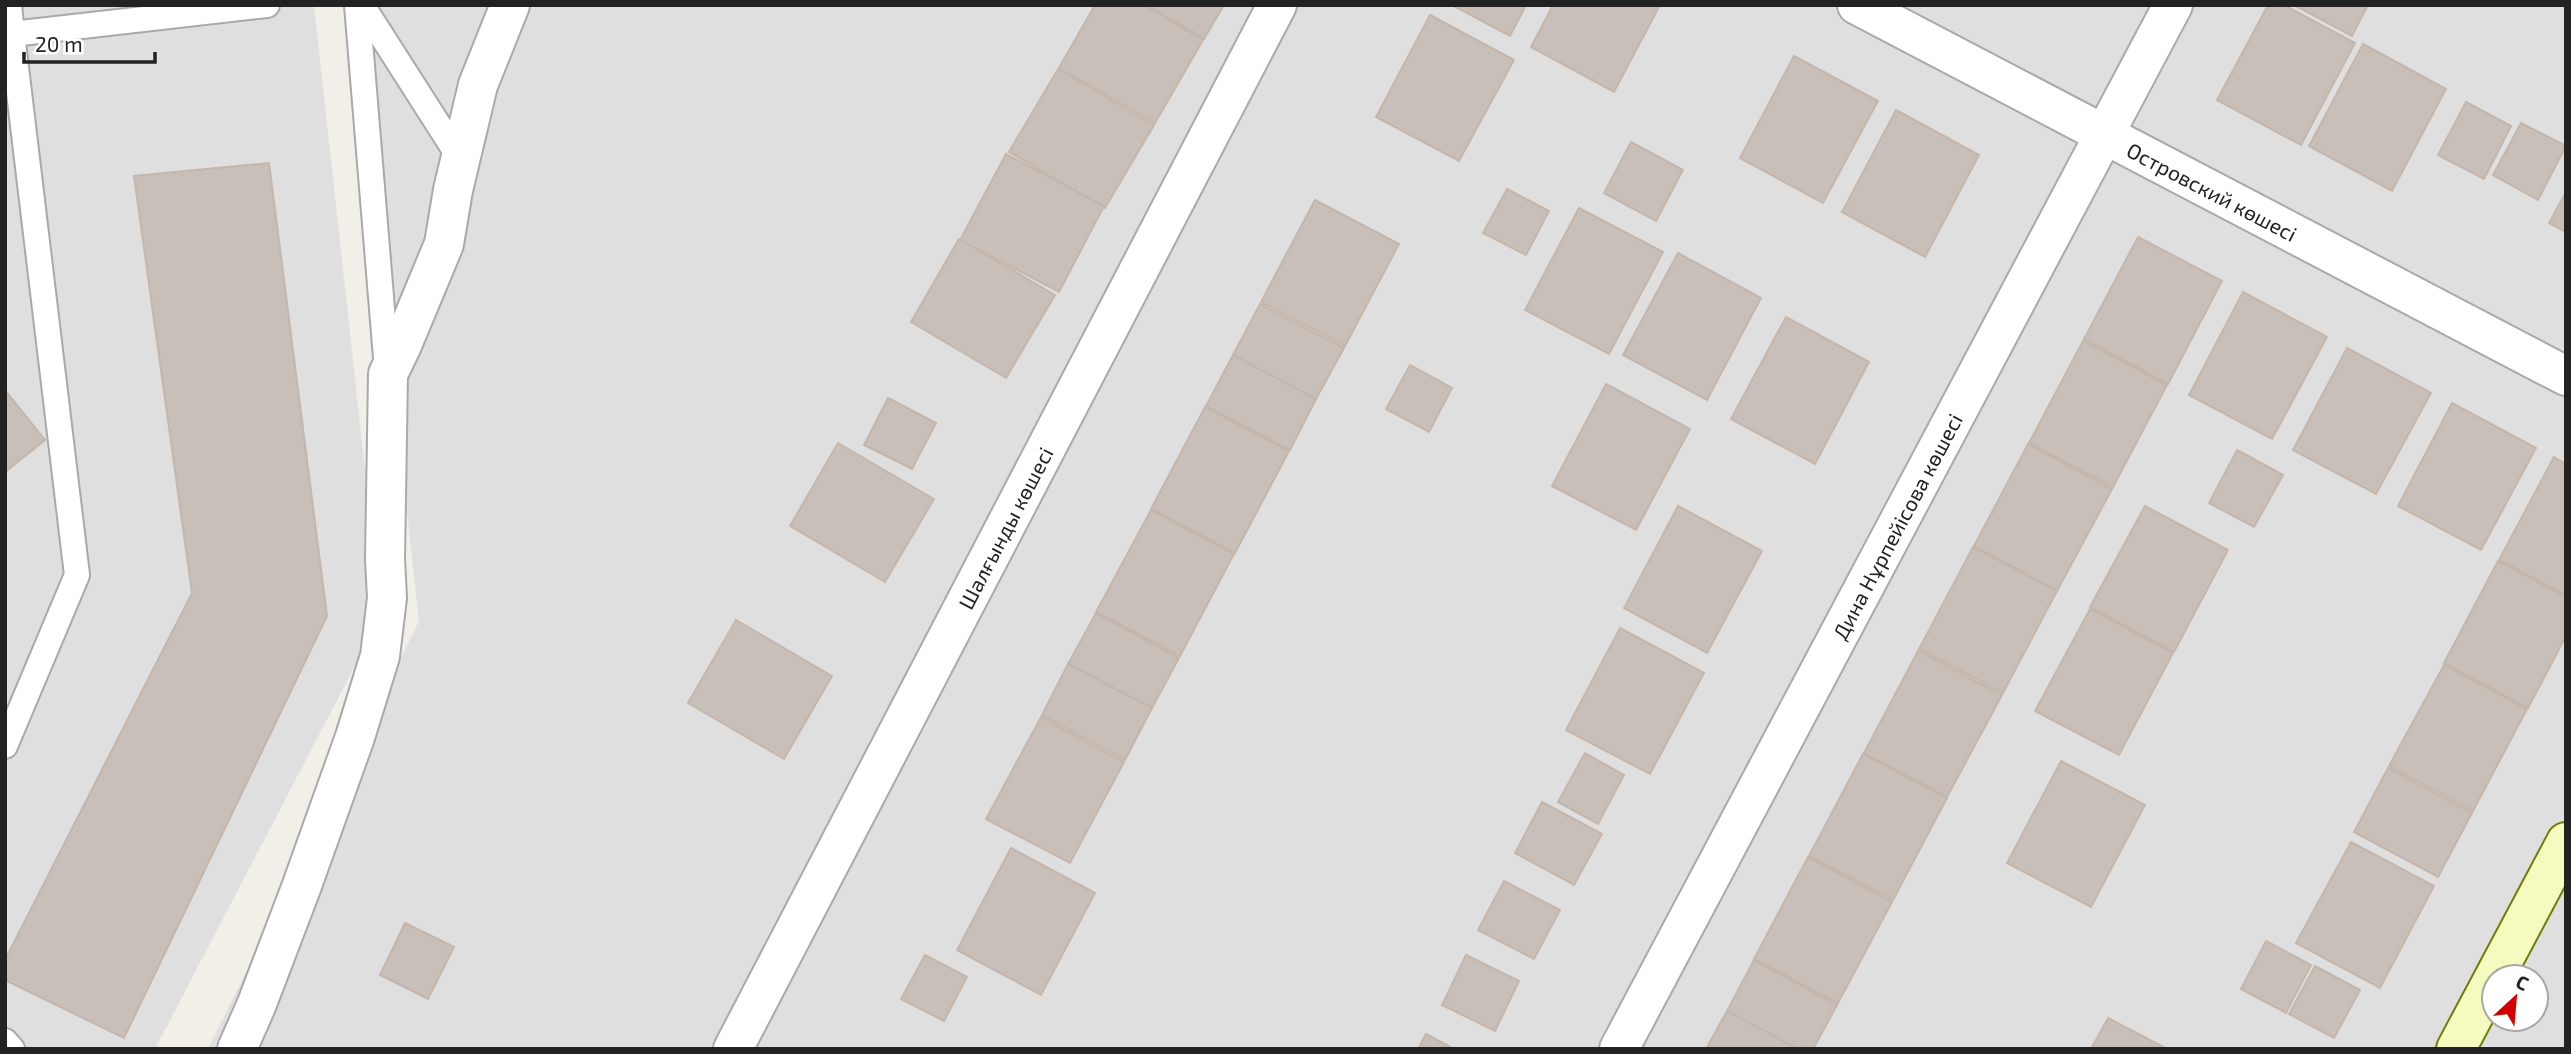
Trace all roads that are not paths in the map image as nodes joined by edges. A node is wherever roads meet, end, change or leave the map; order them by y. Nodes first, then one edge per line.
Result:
1 (9, 5) edge
2 (267, 5) edge
3 (357, 5) edge
4 (362, 5) edge
5 (510, 5) edge
6 (1277, 5) edge
7 (1857, 5) edge
8 (2173, 5) edge
9 (9, 36) edge
10 (2104, 135) junction
11 (461, 160) junction
12 (388, 374) junction
13 (2566, 376) edge
14 (5, 746) edge
15 (2566, 842) edge
16 (5, 1041) edge
17 (12, 1049) edge
18 (237, 1049) edge
19 (733, 1049) edge
20 (1619, 1049) edge
21 (2456, 1049) edge

1 - 9 lane
2 - 9 lane
3 - 12 lane
4 - 11 lane
5 - 11 street
6 - 19 street, Шалғынды көшесі
7 - 10 street, Островский көшесі
8 - 10 street, Дина Нұрпейісова көшесі
9 - 14 lane
10 - 13 street, Островский көшесі
10 - 20 street, Дина Нұрпейісова көшесі
11 - 12 street
12 - 18 street
15 - 21 street
16 - 17 lane

